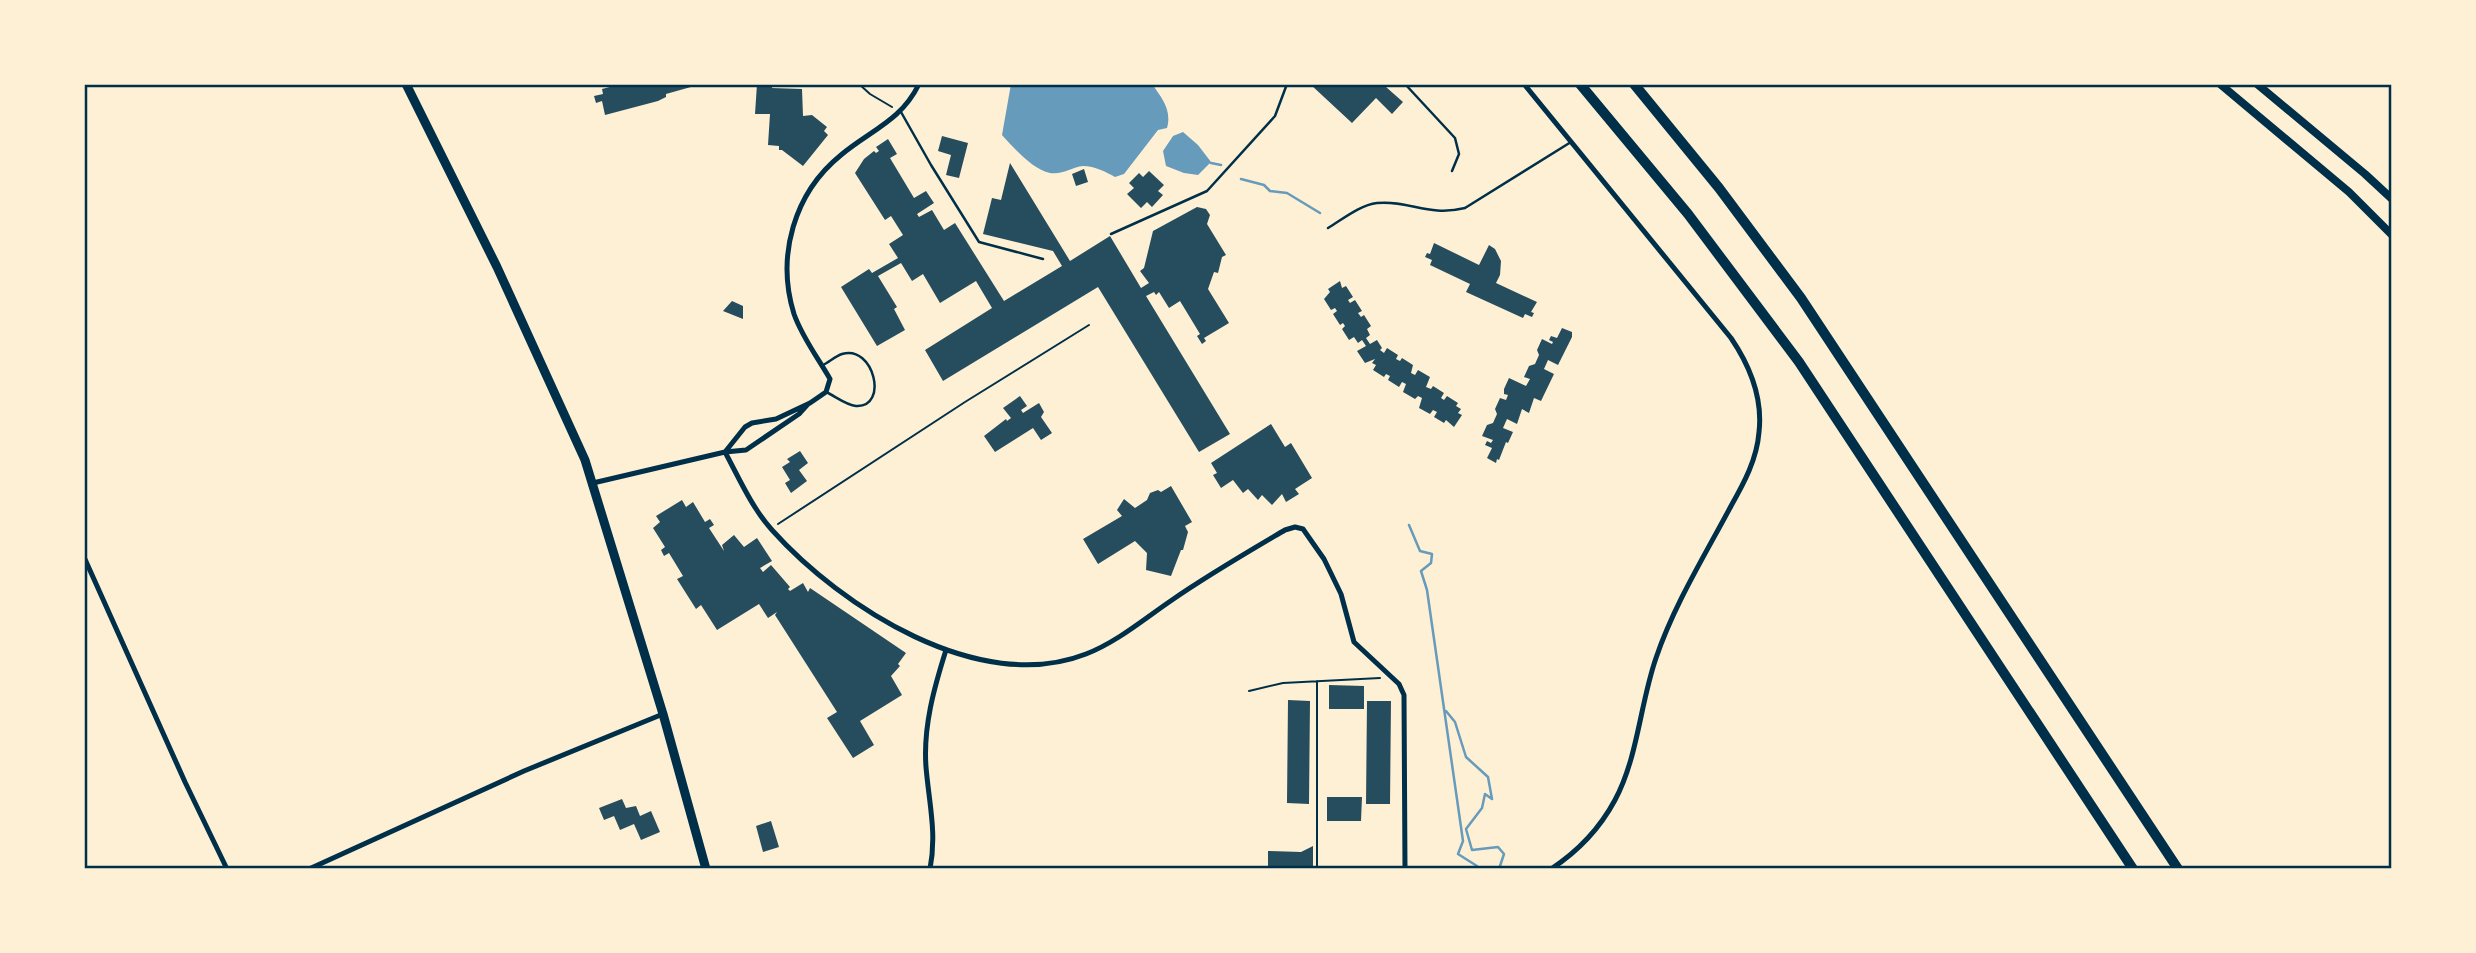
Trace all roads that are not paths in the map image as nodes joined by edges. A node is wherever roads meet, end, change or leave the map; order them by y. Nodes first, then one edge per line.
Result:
1 (406, 84) edge
2 (919, 84) edge
3 (1287, 84) edge
4 (1405, 84) edge
5 (1524, 84) edge
6 (1580, 84) edge
7 (1633, 84) edge
8 (2220, 84) edge
9 (2257, 84) edge
10 (901, 111) junction
11 (1572, 141) junction
12 (1452, 171) dead end
13 (2392, 200) edge
14 (1328, 228) dead end
15 (1111, 234) dead end
16 (2392, 235) edge
17 (1043, 259) dead end
18 (823, 366) junction
19 (826, 393) junction
20 (810, 403) junction
21 (725, 452) junction
22 (593, 483) junction
23 (84, 557) edge
24 (946, 650) junction
25 (663, 714) junction
26 (227, 869) edge
27 (309, 869) edge
28 (706, 869) edge
29 (930, 869) edge
30 (1405, 869) edge
31 (1550, 869) edge
32 (2133, 869) edge
33 (2178, 869) edge

1 - 22 main road
2 - 10 street
3 - 15 lane
4 - 12 lane
5 - 11 street
6 - 32 highway
7 - 33 highway
8 - 16 main road
9 - 13 main road
10 - 17 lane
10 - 18 street
11 - 14 lane
11 - 31 street
18 - 19 street
18 - 19 lane
19 - 20 street
20 - 21 street
20 - 21 street
21 - 22 street
21 - 24 street
22 - 25 main road
23 - 26 street
24 - 29 street
24 - 30 street
25 - 27 street
25 - 28 main road

